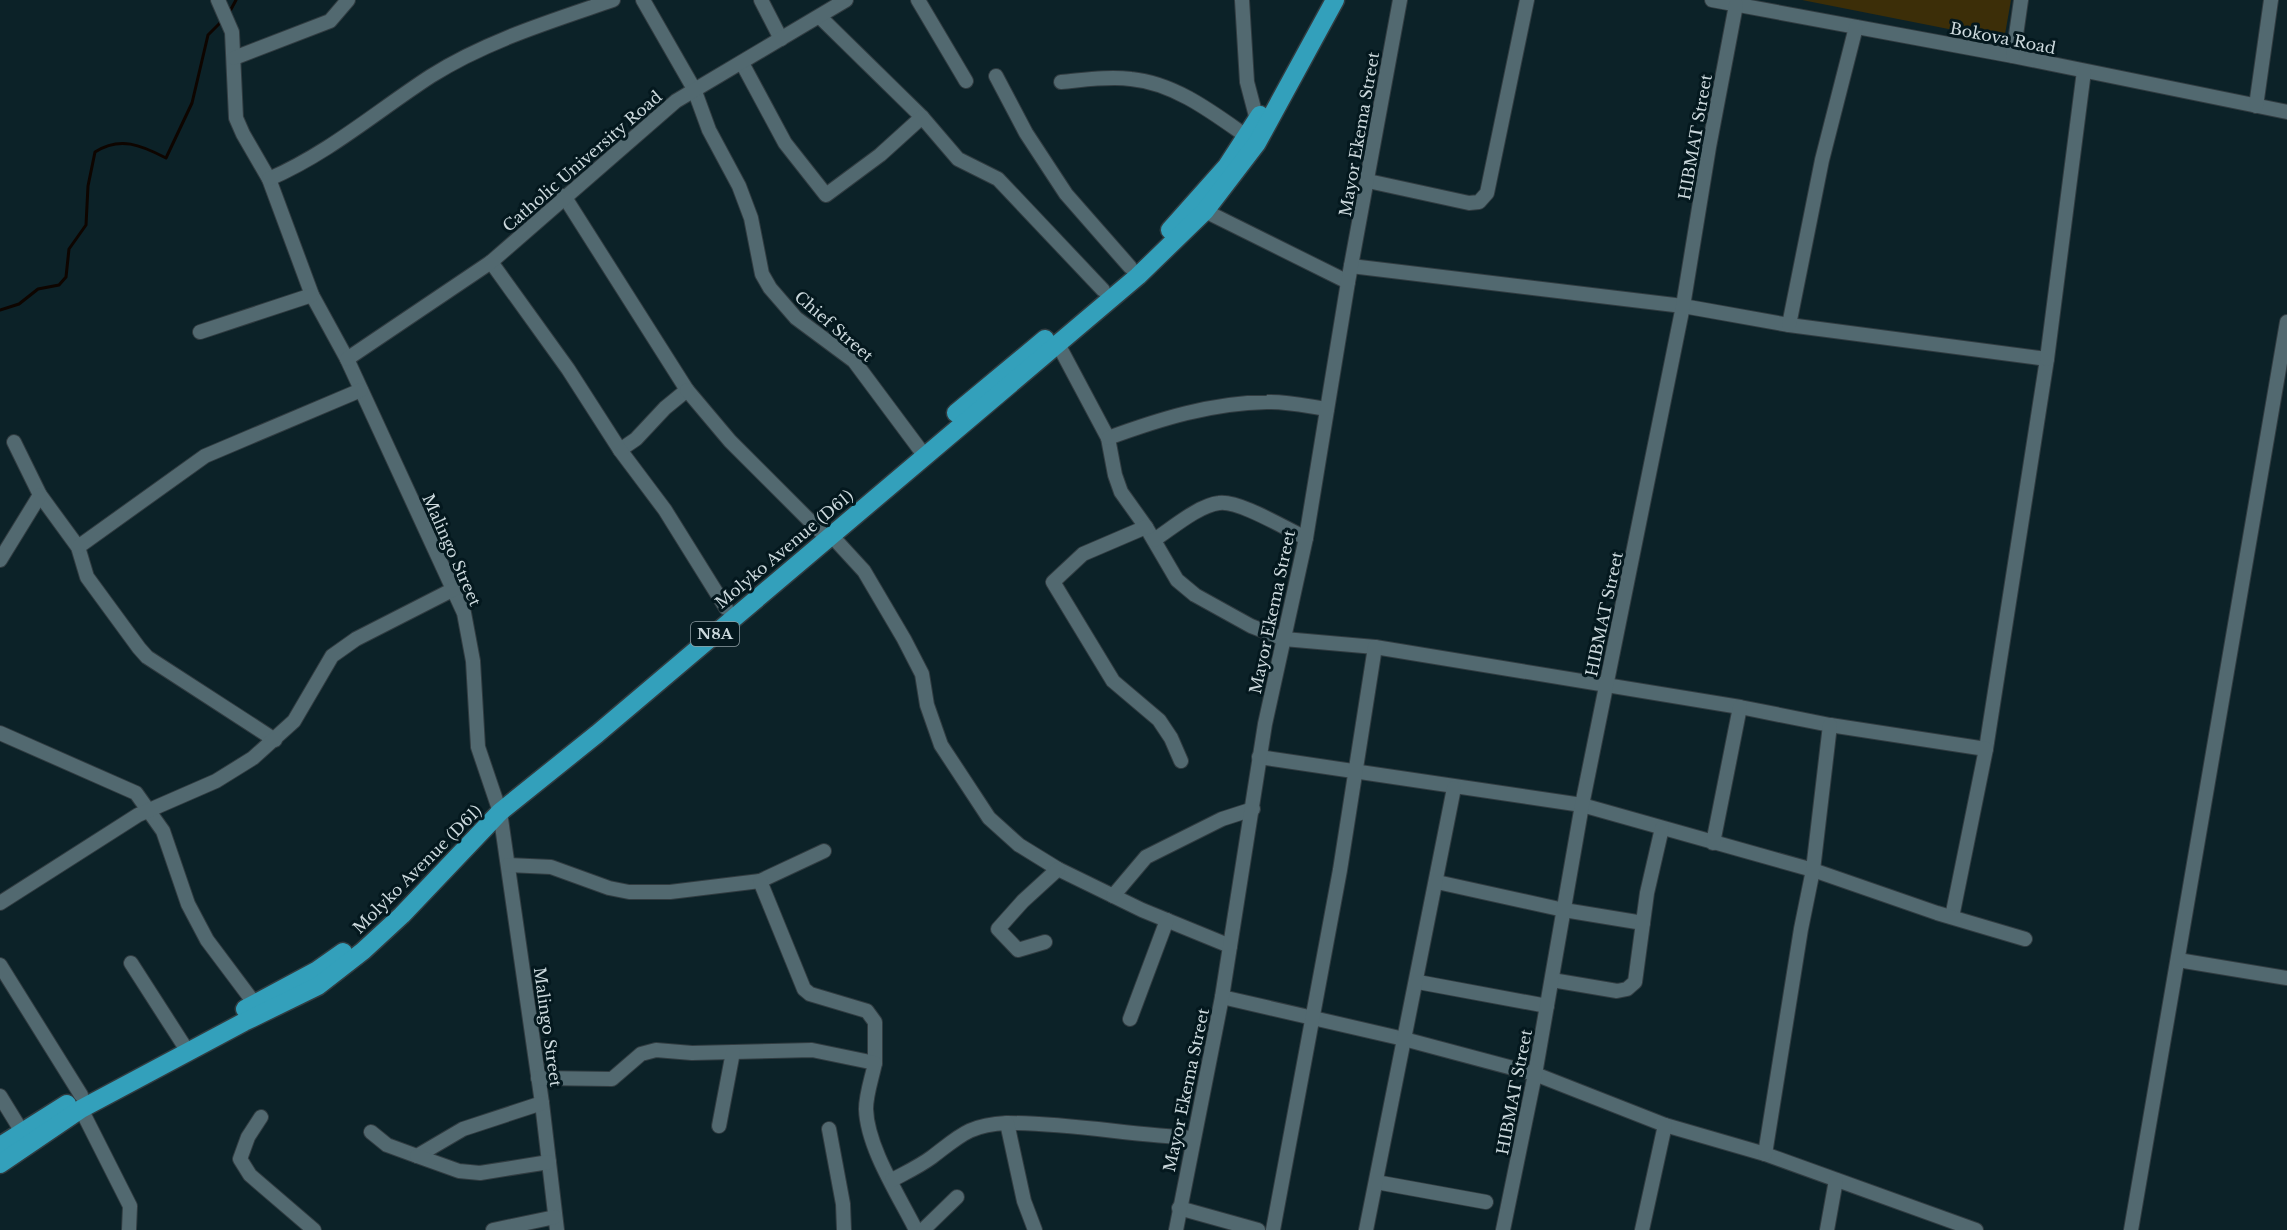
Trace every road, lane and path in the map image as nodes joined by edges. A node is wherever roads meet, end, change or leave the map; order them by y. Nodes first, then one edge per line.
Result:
1 (348, 0) edge
2 (613, 0) edge
3 (643, 0) edge
4 (761, 0) edge
5 (846, 0) edge
6 (918, 0) edge
7 (1242, 0) edge
8 (1322, 0) edge
9 (1335, 0) edge
10 (1400, 0) edge
11 (1527, 0) edge
12 (1712, 0) edge
13 (2021, 0) edge
14 (2271, 0) edge
15 (1736, 5) junction
16 (224, 11) edge
17 (820, 17) junction
18 (1856, 27) junction
19 (781, 39) junction
20 (2013, 56) junction
21 (234, 58) junction
22 (742, 63) junction
23 (2084, 71) junction
24 (996, 76) dead end
25 (966, 81) dead end
26 (1061, 82) dead end
27 (694, 89) junction
28 (2256, 106) junction
29 (2287, 112) edge
30 (922, 117) junction
31 (1257, 120) junction
32 (1246, 136) junction
33 (269, 178) junction
34 (1368, 181) junction
35 (564, 196) junction
36 (1205, 212) junction
37 (491, 262) junction
38 (1352, 266) junction
39 (1130, 267) junction
40 (1348, 282) junction
41 (1103, 290) junction
42 (312, 295) junction
43 (1683, 306) junction
44 (2287, 322) edge
45 (1789, 324) junction
46 (200, 332) dead end
47 (1058, 344) junction
48 (347, 359) junction
49 (2046, 359) junction
50 (2281, 387) edge
51 (361, 390) junction
52 (687, 390) junction
53 (1327, 409) junction
54 (1108, 438) junction
55 (14, 442) dead end
56 (620, 450) junction
57 (920, 451) junction
58 (40, 495) junction
59 (1146, 527) junction
60 (825, 533) junction
61 (1306, 538) junction
62 (1154, 540) junction
63 (78, 547) junction
64 (0, 560) edge
65 (454, 589) junction
66 (726, 608) junction
67 (1284, 639) junction
68 (1375, 647) junction
69 (1605, 687) junction
70 (1740, 708) junction
71 (1830, 725) junction
72 (0, 733) edge
73 (274, 740) junction
74 (1986, 749) junction
75 (1259, 757) junction
76 (1181, 761) dead end
77 (1356, 774) junction
78 (1454, 788) junction
79 (499, 806) junction
80 (1582, 806) junction
81 (1253, 809) junction
82 (149, 812) junction
83 (1662, 828) junction
84 (1713, 843) junction
85 (824, 851) dead end
86 (508, 865) junction
87 (1058, 869) junction
88 (1813, 870) junction
89 (760, 881) junction
90 (1437, 882) junction
91 (1113, 896) junction
92 (0, 903) edge
93 (1564, 910) junction
94 (1952, 917) junction
95 (1167, 920) junction
96 (1643, 922) junction
97 (2025, 939) dead end
98 (1045, 942) dead end
99 (1230, 946) junction
100 (2178, 960) junction
101 (131, 963) dead end
102 (0, 965) edge
103 (2287, 978) edge
104 (1552, 980) junction
105 (1418, 982) junction
106 (1222, 997) junction
107 (255, 1004) junction
108 (1547, 1006) junction
109 (1130, 1019) dead end
110 (1313, 1019) junction
111 (1404, 1040) junction
112 (183, 1044) junction
113 (733, 1052) junction
114 (875, 1063) junction
115 (1535, 1074) junction
116 (538, 1078) junction
117 (0, 1096) edge
118 (81, 1102) junction
119 (542, 1103) junction
120 (261, 1117) dead end
121 (1007, 1123) junction
122 (1665, 1125) junction
123 (719, 1126) dead end
124 (829, 1129) dead end
125 (371, 1132) dead end
126 (25, 1138) junction
127 (1193, 1138) junction
128 (0, 1146) edge
129 (1765, 1154) junction
130 (417, 1156) junction
131 (549, 1162) junction
132 (0, 1164) edge
133 (892, 1180) junction
134 (1836, 1180) junction
135 (1376, 1182) junction
136 (957, 1197) dead end
137 (1486, 1202) dead end
138 (1179, 1208) junction
139 (556, 1223) edge
140 (129, 1230) edge
141 (314, 1230) edge
142 (493, 1230) edge
143 (844, 1230) edge
144 (916, 1230) edge
145 (923, 1230) edge
146 (1035, 1230) edge
147 (1176, 1230) edge
148 (1258, 1230) edge
149 (1273, 1230) edge
150 (1366, 1230) edge
151 (1503, 1230) edge
152 (1642, 1230) edge
153 (1827, 1230) edge
154 (1976, 1230) edge
155 (2132, 1230) edge

1 - 21 street
2 - 33 street
3 - 27 street, Chief Street
4 - 19 street
5 - 17 street, Catholic University Road
6 - 25 street
7 - 31 street
8 - 31 highway, Molyko Avenue (D61) / N8A
9 - 36 highway, Molyko Avenue (D61) / N8A
10 - 34 street, Mayor Ekema Street
11 - 34 street
12 - 15 street, Bokova Road
13 - 20 street
14 - 28 street
15 - 18 street, Bokova Road
15 - 43 street, HIBMAT Street
16 - 21 street, Malingo Street
17 - 19 street, Catholic University Road
17 - 30 street
18 - 20 street, Bokova Road
18 - 45 street
19 - 22 street, Catholic University Road
20 - 23 street, Bokova Road
21 - 33 street, Malingo Street
22 - 27 street, Catholic University Road
22 - 30 street
23 - 28 street, Bokova Road
23 - 49 street
24 - 39 street
26 - 32 street
27 - 35 street, Catholic University Road
27 - 57 street, Chief Street
28 - 29 street, Bokova Road
30 - 41 street
31 - 32 highway, Molyko Avenue (D61) / N8A
32 - 39 highway, Molyko Avenue (D61) / N8A
33 - 42 street, Malingo Street
34 - 38 street, Mayor Ekema Street
35 - 37 street, Catholic University Road
35 - 52 street
36 - 40 street
36 - 47 highway, Molyko Avenue (D61) / N8A
37 - 48 street, Catholic University Road
37 - 56 street
38 - 40 street, Mayor Ekema Street
38 - 43 street
39 - 41 highway, Molyko Avenue (D61) / N8A
40 - 53 street, Mayor Ekema Street
41 - 57 highway, Molyko Avenue (D61) / N8A
42 - 46 street
42 - 48 street, Malingo Street
43 - 45 street
43 - 69 street, HIBMAT Street
44 - 50 street
45 - 49 street
47 - 54 street
47 - 57 highway, Molyko Avenue (D61) / N8A
48 - 51 street, Malingo Street
49 - 74 street
50 - 100 street
51 - 63 street
51 - 65 street, Malingo Street
52 - 56 street
52 - 60 street
53 - 54 street
53 - 61 street, Mayor Ekema Street
54 - 59 street
55 - 58 street
56 - 66 street
57 - 60 highway, Molyko Avenue (D61) / N8A
58 - 63 street
58 - 64 street
59 - 62 street
59 - 76 street
60 - 66 highway, Molyko Avenue (D61) / N8A
60 - 79 highway, Molyko Avenue (D61) / N8A
60 - 87 street
61 - 62 street
61 - 67 street, Mayor Ekema Street
62 - 67 street
63 - 73 street
65 - 73 street
65 - 79 street, Malingo Street
66 - 79 highway, Molyko Avenue (D61) / N8A
67 - 68 street
67 - 75 street, Mayor Ekema Street
68 - 69 street
68 - 77 street
69 - 70 street
69 - 80 street, HIBMAT Street
70 - 71 street
70 - 84 street
71 - 74 street
71 - 88 street
72 - 82 street
73 - 82 street
74 - 94 street
75 - 77 street
75 - 81 street, Mayor Ekema Street
77 - 78 street
77 - 110 street
78 - 80 street
78 - 90 street
79 - 86 street, Malingo Street
79 - 107 highway, Molyko Avenue (D61) / N8A
79 - 118 highway, Molyko Avenue (D61) / N8A
80 - 83 street
80 - 93 street, HIBMAT Street
81 - 91 street
81 - 99 street, Mayor Ekema Street
82 - 92 street
82 - 107 street
83 - 84 street
83 - 96 street
84 - 88 street
85 - 89 street
86 - 89 street
86 - 116 street, Malingo Street
87 - 91 street
87 - 98 street
88 - 94 street
88 - 129 street
89 - 114 street
90 - 93 street
90 - 105 street
91 - 95 street
93 - 96 street
93 - 104 street, HIBMAT Street
94 - 97 street
95 - 99 street
95 - 109 street
96 - 104 street
99 - 106 street, Mayor Ekema Street
100 - 103 street
100 - 155 street
101 - 112 street
102 - 118 street
104 - 108 street, HIBMAT Street
105 - 108 street
105 - 111 street
106 - 110 street
106 - 127 street, Mayor Ekema Street
107 - 112 highway, Molyko Avenue (D61) / N8A
108 - 115 street, HIBMAT Street
110 - 111 street
110 - 149 street
111 - 115 street
111 - 135 street
112 - 118 highway, Molyko Avenue (D61) / N8A
113 - 114 street
113 - 116 street
113 - 123 street
114 - 133 street
115 - 122 street
115 - 151 street, HIBMAT Street
116 - 119 street, Malingo Street
117 - 126 street
118 - 126 highway, Molyko Avenue (D61) / N8A
118 - 140 street
119 - 130 street
119 - 131 street, Malingo Street
120 - 141 street
121 - 127 street
121 - 133 street
121 - 146 street
122 - 129 street
122 - 152 street
124 - 143 street
125 - 130 street
126 - 128 highway, Molyko Avenue (D61) / N8A
126 - 132 highway, Molyko Avenue (D61) / N8A
127 - 138 street, Mayor Ekema Street
129 - 134 street
130 - 131 street
131 - 139 street, Malingo Street
133 - 144 street
134 - 153 street
134 - 154 street
135 - 137 street
135 - 150 street
136 - 145 street
138 - 147 street, Mayor Ekema Street
138 - 148 street
139 - 142 street

